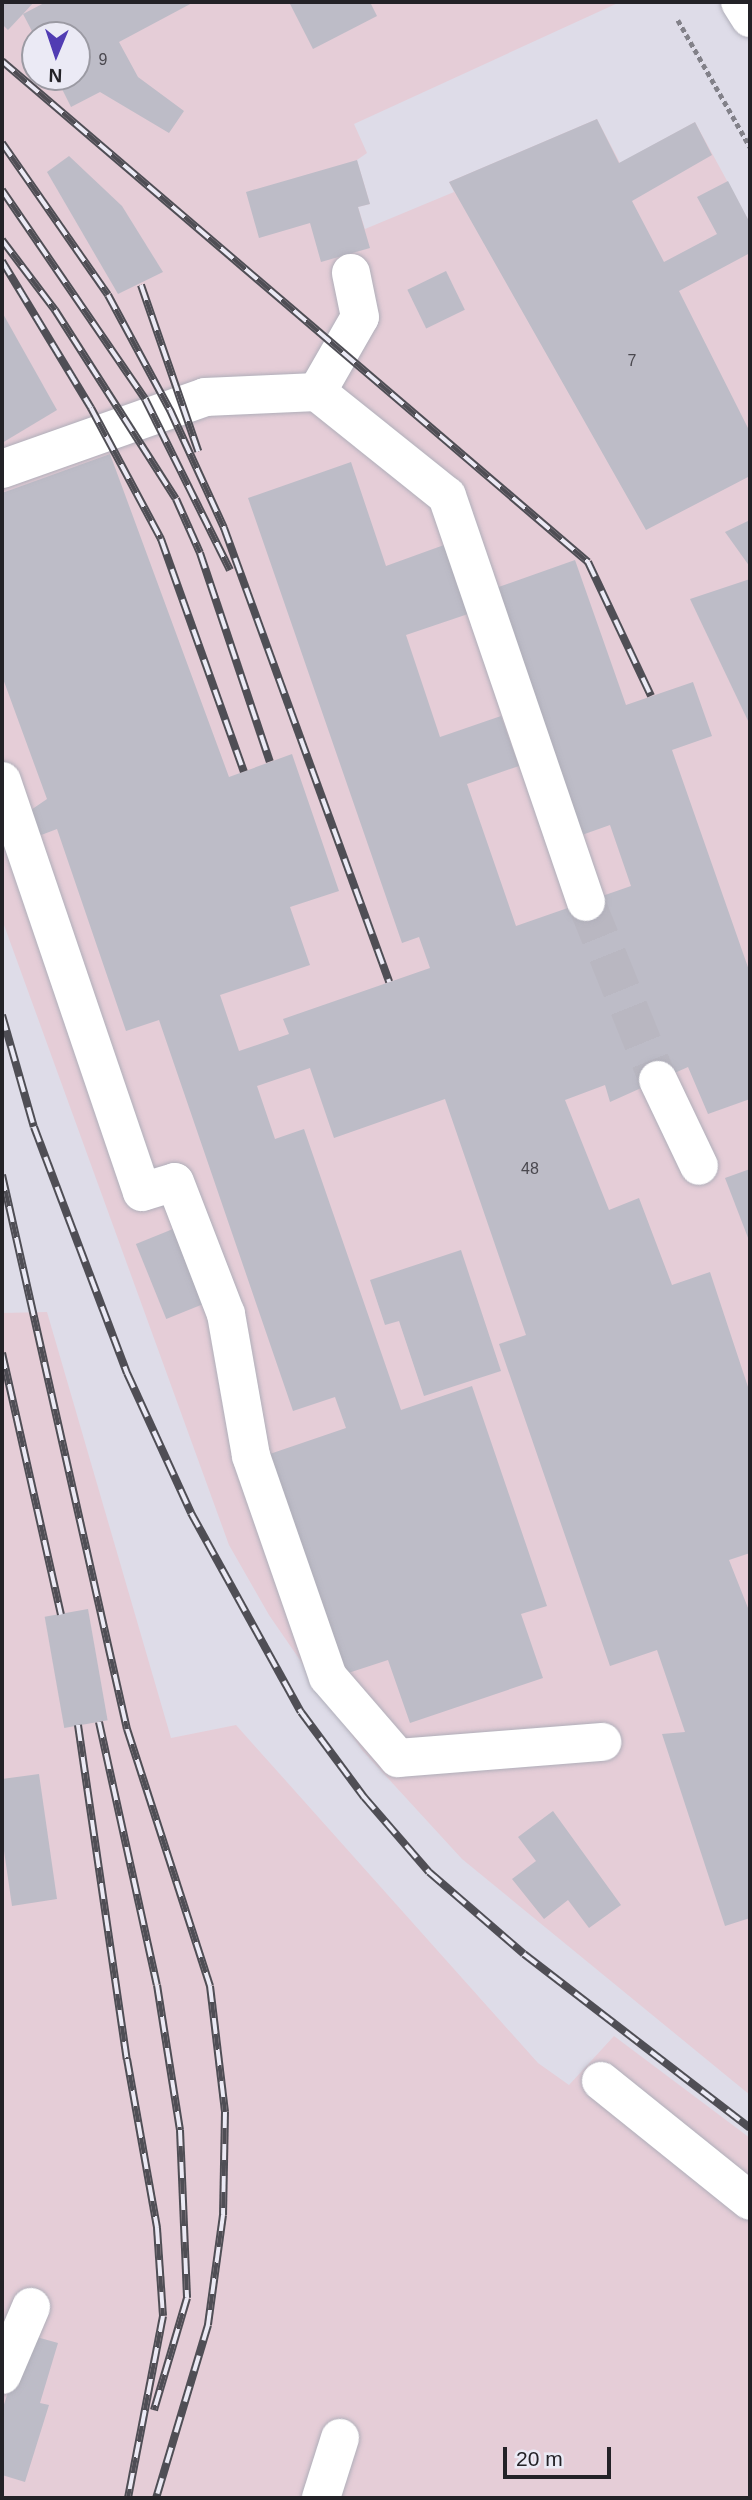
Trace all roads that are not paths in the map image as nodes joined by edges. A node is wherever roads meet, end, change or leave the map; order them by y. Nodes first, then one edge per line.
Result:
1 (740, 2) edge
2 (750, 18) edge
3 (351, 273) dead end
4 (317, 393) junction
5 (2, 468) edge
6 (2, 781) edge
7 (586, 902) tunnel mouth
8 (659, 1080) tunnel mouth
9 (699, 1166) dead end
10 (602, 1742) dead end
11 (601, 2081) dead end
12 (750, 2201) edge
13 (31, 2307) dead end
14 (2, 2375) edge
15 (340, 2438) dead end
16 (321, 2498) edge

1 - 2 street
3 - 4 street
4 - 5 street
4 - 7 street
6 - 10 street
8 - 9 street
11 - 12 street
13 - 14 street
15 - 16 street

